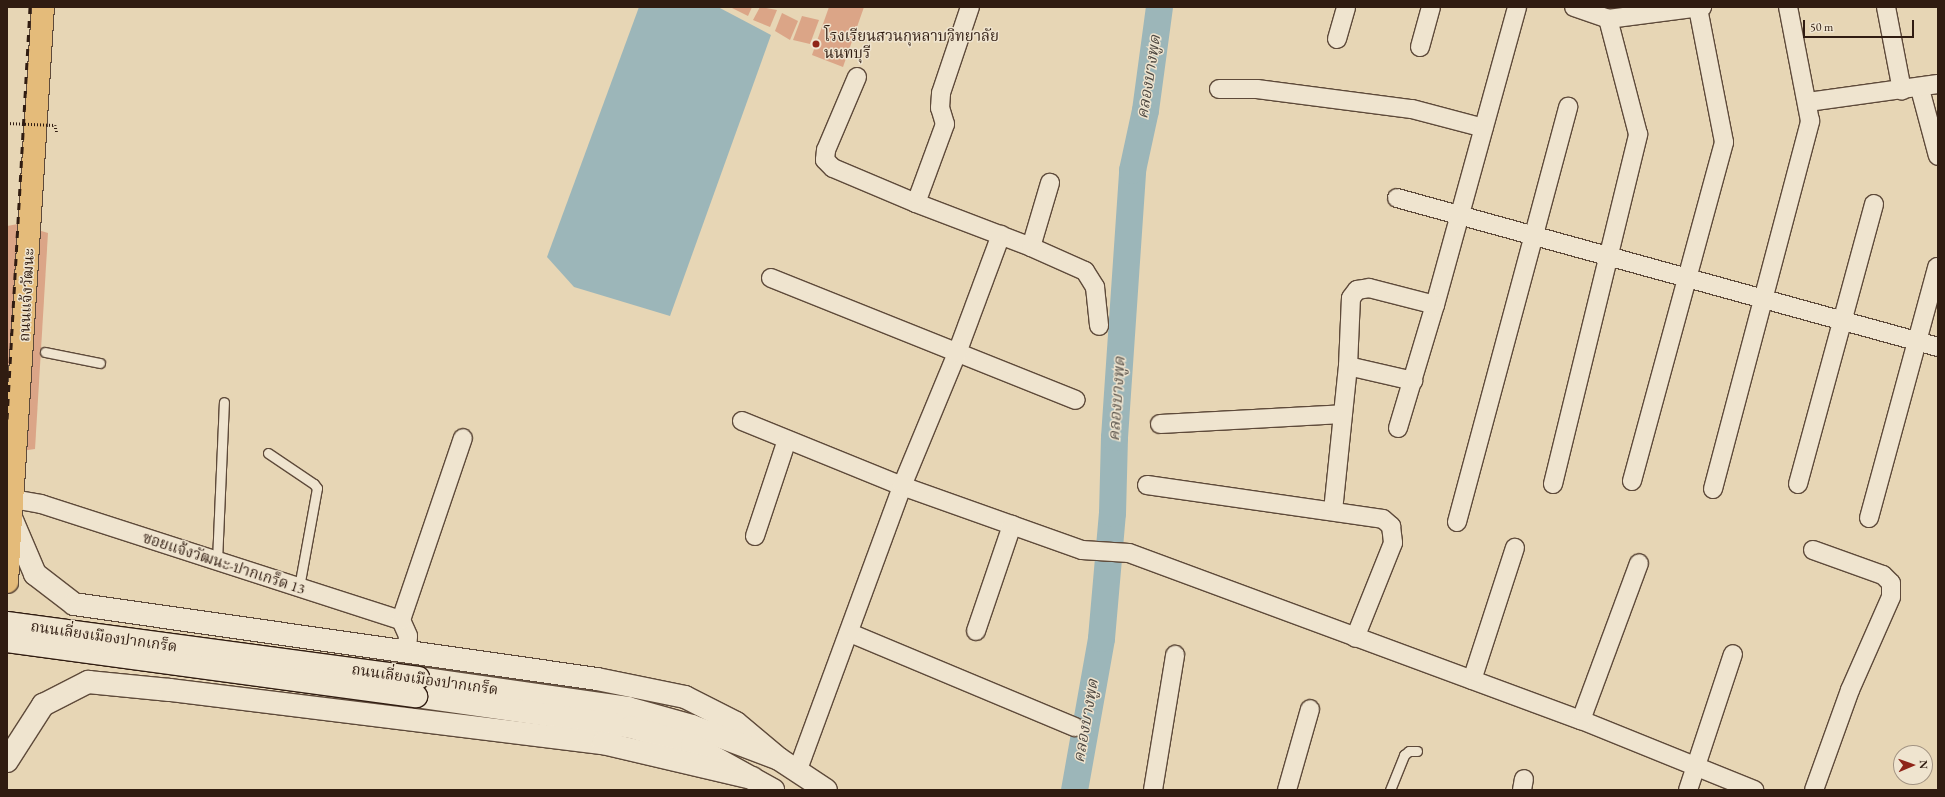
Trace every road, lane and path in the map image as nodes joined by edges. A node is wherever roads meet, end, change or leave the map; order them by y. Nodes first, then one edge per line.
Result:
1 (44, 7) edge
2 (970, 7) edge
3 (1346, 7) edge
4 (1431, 7) edge
5 (1517, 7) edge
6 (1574, 7) edge
7 (1700, 7) edge
8 (1788, 7) edge
9 (1886, 7) edge
10 (1677, 9) edge
11 (1608, 19) junction
12 (1337, 39) dead end
13 (1420, 47) dead end
14 (857, 77) dead end
15 (1938, 84) edge
16 (1219, 89) dead end
17 (1920, 89) junction
18 (1902, 90) junction
19 (1808, 102) junction
20 (1568, 107) dead end
21 (7, 123) edge
22 (1484, 128) junction
23 (57, 133) dead end
24 (1938, 156) edge
25 (1050, 183) dead end
26 (1397, 198) dead end
27 (916, 203) junction
28 (1874, 204) dead end
29 (1460, 215) junction
30 (1001, 235) junction
31 (1533, 235) junction
32 (1031, 247) junction
33 (1608, 256) junction
34 (1937, 267) dead end
35 (771, 278) dead end
36 (1686, 278) junction
37 (1764, 299) junction
38 (1435, 305) junction
39 (1842, 319) junction
40 (1099, 326) dead end
41 (1917, 342) junction
42 (1938, 347) edge
43 (44, 352) dead end
44 (957, 353) junction
45 (100, 363) dead end
46 (1348, 366) junction
47 (1413, 381) junction
48 (1076, 400) dead end
49 (224, 402) dead end
50 (1344, 414) junction
51 (742, 421) dead end
52 (1160, 424) dead end
53 (1398, 428) dead end
54 (463, 438) dead end
55 (788, 440) junction
56 (268, 453) dead end
57 (1632, 481) dead end
58 (1553, 484) dead end
59 (1798, 484) dead end
60 (1147, 485) dead end
61 (902, 486) junction
62 (1713, 489) dead end
63 (13, 509) junction
64 (1333, 511) junction
65 (1869, 518) dead end
66 (1457, 522) dead end
67 (1012, 525) junction
68 (755, 536) dead end
69 (1516, 548) dead end
70 (1813, 550) dead end
71 (217, 561) junction
72 (1639, 563) dead end
73 (7, 582) edge
74 (299, 587) junction
75 (171, 618) junction
76 (401, 620) junction
77 (7, 623) edge
78 (976, 631) dead end
79 (850, 633) junction
80 (1356, 638) junction
81 (7, 641) edge
82 (407, 652) junction
83 (1733, 654) dead end
84 (1176, 655) dead end
85 (1472, 680) junction
86 (417, 687) junction
87 (170, 690) junction
88 (1310, 709) dead end
89 (1581, 720) junction
90 (1075, 727) dead end
91 (1417, 751) dead end
92 (779, 759) junction
93 (7, 761) edge
94 (1696, 767) junction
95 (797, 772) junction
96 (752, 778) junction
97 (774, 790) edge
98 (826, 790) edge
99 (1153, 790) edge
100 (1287, 790) edge
101 (1390, 790) edge
102 (1688, 790) edge
103 (1754, 790) edge
104 (1814, 790) edge

1 - 63 main road, ถนนแจ้งวัฒนะ
2 - 27 street
3 - 12 street
4 - 13 street
5 - 22 street
6 - 11 street
7 - 10 street
7 - 36 street
8 - 19 street
9 - 18 street
10 - 11 street
11 - 33 street
14 - 27 street
15 - 17 street
16 - 22 street
17 - 18 street
17 - 24 street
18 - 19 street
19 - 37 street
20 - 31 street
21 - 23 path, bridge
22 - 29 street
25 - 32 street
26 - 29 street
27 - 30 street
28 - 39 street
29 - 31 street
29 - 38 street
30 - 32 street
30 - 44 street
31 - 33 street
31 - 66 street
32 - 40 street
33 - 36 street
33 - 58 street
34 - 41 street
35 - 44 street
36 - 37 street
36 - 57 street
37 - 39 street
37 - 62 street
38 - 46 street
38 - 47 street
39 - 41 street
39 - 59 street
41 - 42 street
41 - 65 street
43 - 45 lane
44 - 48 street
44 - 61 street
46 - 47 street
46 - 50 street
47 - 53 street
49 - 71 lane
50 - 52 street
50 - 64 street
51 - 55 street
54 - 76 street
55 - 61 street
55 - 68 street
56 - 74 lane
60 - 64 street
61 - 67 street
61 - 79 street
63 - 71 street, ซอยแจ้งวัฒนะ-ปากเกร็ด 13
63 - 73 main road, ถนนแจ้งวัฒนะ
63 - 75 main road
64 - 80 street
67 - 78 street
67 - 80 street
69 - 85 street
70 - 104 street
71 - 74 street, ซอยแจ้งวัฒนะ-ปากเกร็ด 13
72 - 89 street
74 - 76 street, ซอยแจ้งวัฒนะ-ปากเกร็ด 13
75 - 82 main road
75 - 87 main road
76 - 82 street
77 - 86 main road, ถนนเลี่ยงเมืองปากเกร็ด, bridge
79 - 90 street
79 - 95 street
80 - 85 street
81 - 86 main road, ถนนเลี่ยงเมืองปากเกร็ด, bridge
82 - 92 main road
83 - 94 street
84 - 99 street
85 - 89 street
86 - 92 main road, ถนนเลี่ยงเมืองปากเกร็ด
86 - 96 main road, ถนนเลี่ยงเมืองปากเกร็ด
87 - 93 main road
87 - 96 main road
88 - 100 street
89 - 94 street
91 - 101 lane
92 - 95 main road, ถนนเลี่ยงเมืองปากเกร็ด
94 - 102 street
94 - 103 street
95 - 98 main road, ถนนเลี่ยงเมืองปากเกร็ด
96 - 97 main road, ถนนเลี่ยงเมืองปากเกร็ด

